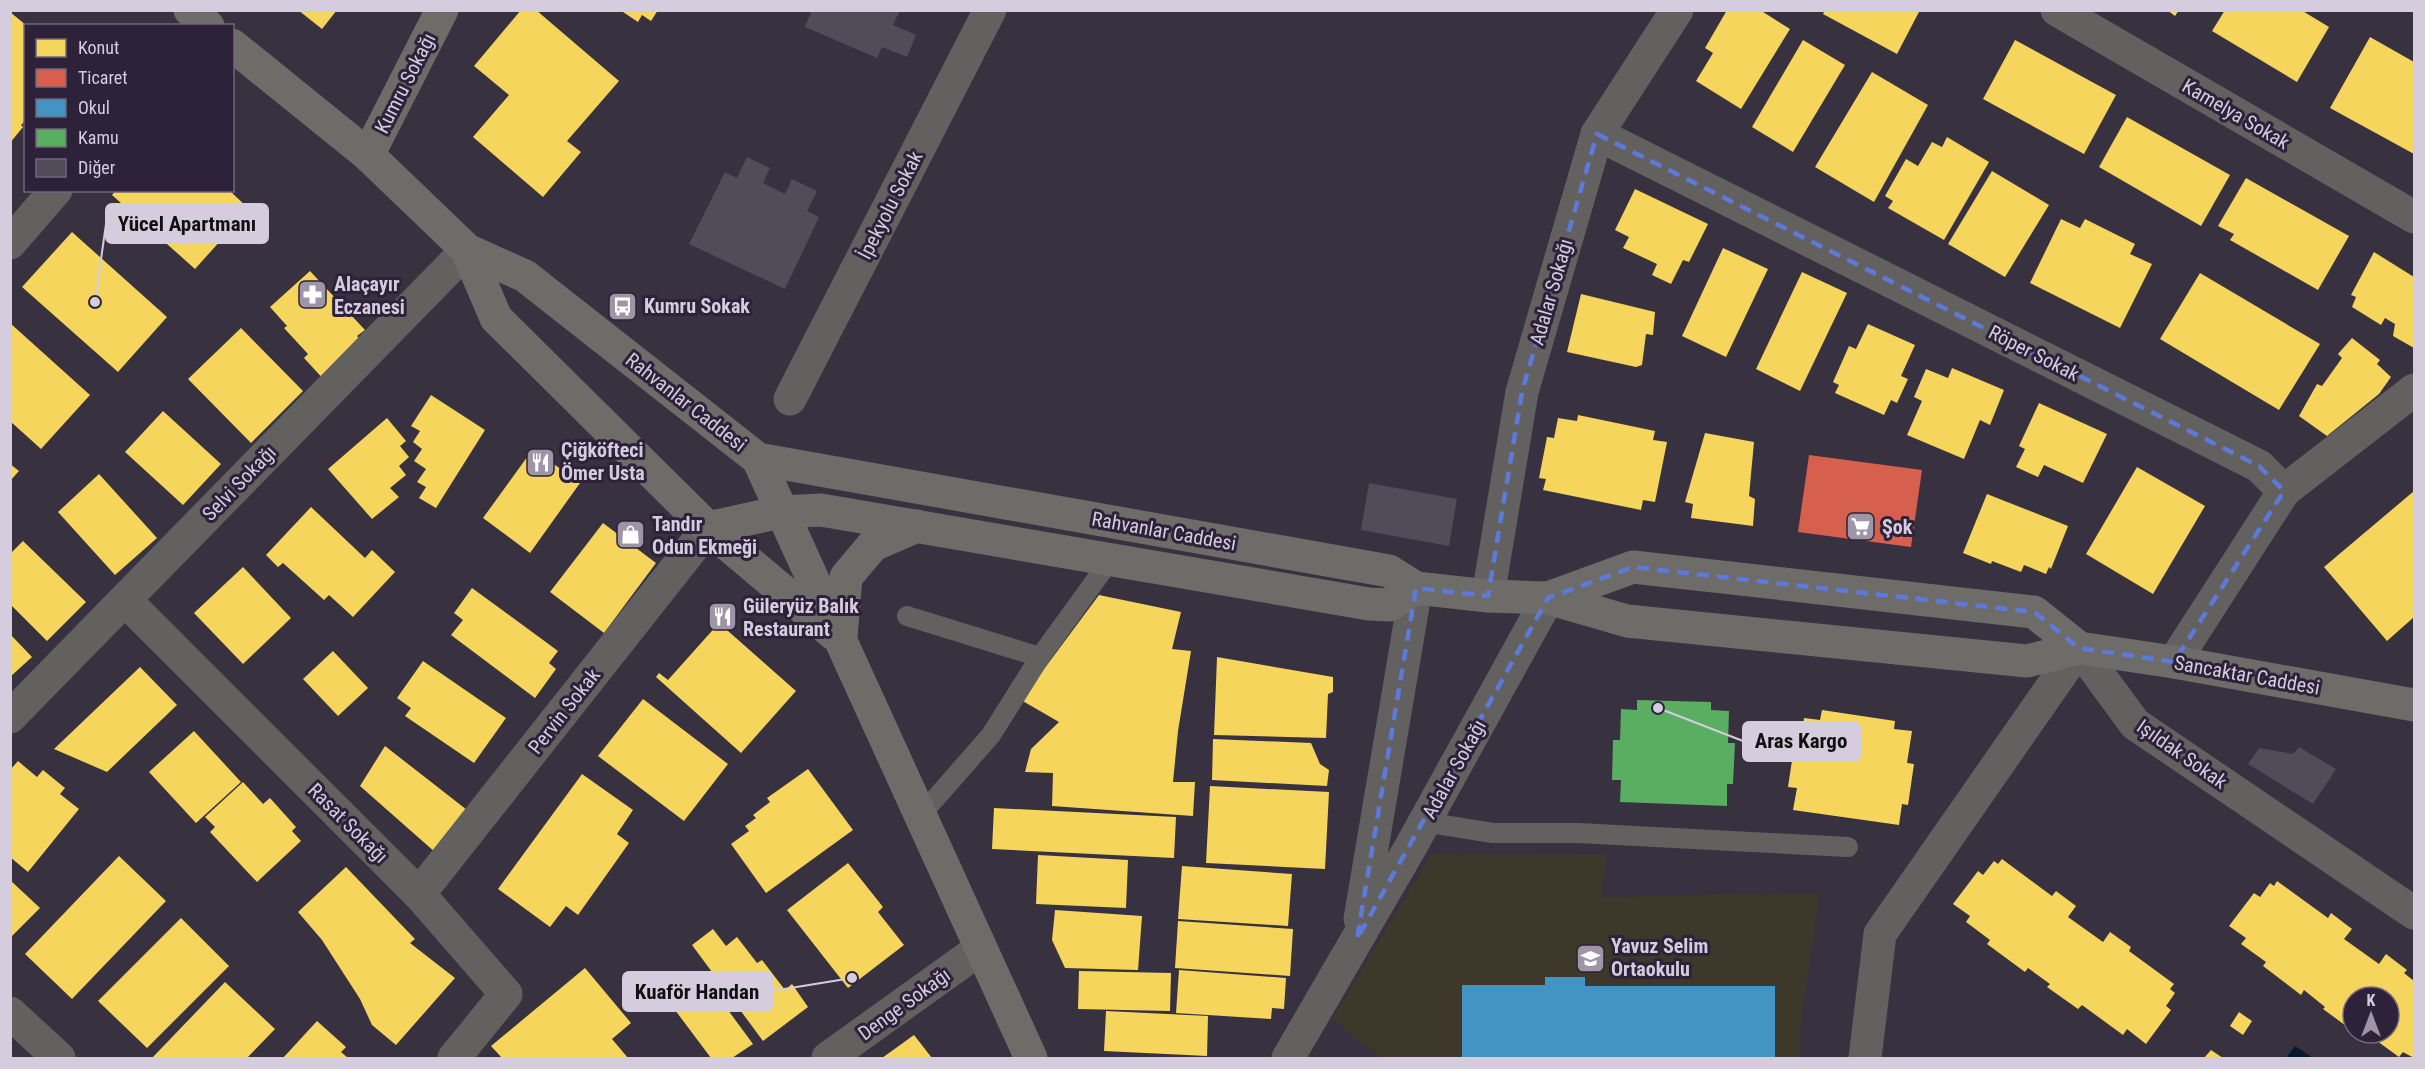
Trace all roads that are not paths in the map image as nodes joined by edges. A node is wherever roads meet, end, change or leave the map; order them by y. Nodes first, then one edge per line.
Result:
1 (441, 10) edge
2 (990, 10) edge
3 (1677, 10) edge
4 (2057, 10) edge
5 (234, 47) edge
6 (1597, 134) junction
7 (368, 155) junction
8 (54, 192) edge
9 (2415, 217) edge
10 (10, 243) edge
11 (467, 250) junction
12 (2415, 390) edge
13 (790, 399) dead end
14 (758, 459) junction
15 (2284, 491) junction
16 (780, 512) junction
17 (917, 526) junction
18 (708, 528) junction
19 (1112, 559) junction
20 (1416, 588) junction
21 (1488, 596) junction
22 (1548, 598) junction
23 (125, 600) junction
24 (907, 616) dead end
25 (840, 639) junction
26 (2079, 648) junction
27 (1040, 657) junction
28 (2175, 662) junction
29 (2415, 705) edge
30 (10, 717) edge
31 (920, 816) junction
32 (1424, 822) junction
33 (1848, 848) dead end
34 (419, 894) junction
35 (2415, 913) edge
36 (1357, 939) junction
37 (981, 949) junction
38 (10, 1012) edge
39 (59, 1059) edge
40 (454, 1059) edge
41 (828, 1059) edge
42 (1030, 1059) edge
43 (1288, 1059) edge
44 (1865, 1059) edge

1 - 7 street, Kumru Sokağı
2 - 13 street, İpekyolu Sokak
3 - 6 street, Adalar Sokağı
4 - 9 street, Kamelya Sokak
5 - 7 street, Rahvanlar Caddesi
6 - 15 street, Röper Sokak
6 - 21 street, Adalar Sokağı
7 - 11 street, Rahvanlar Caddesi
8 - 10 street
11 - 14 street, Rahvanlar Caddesi
11 - 18 street, Rahvanlar Caddesi
11 - 23 street, Selvi Sokağı
12 - 15 street
14 - 16 street
14 - 20 street, Rahvanlar Caddesi
15 - 28 street
16 - 17 street, Rahvanlar Caddesi
16 - 18 street, Rahvanlar Caddesi
16 - 25 street
17 - 19 street, Rahvanlar Caddesi
17 - 25 street
18 - 25 street
18 - 34 street, Pervin Sokak
19 - 20 street, Rahvanlar Caddesi
19 - 27 lane
20 - 21 street
20 - 36 street, Adalar Sokağı
21 - 22 street
22 - 26 street
22 - 26 street
22 - 32 street, Adalar Sokağı
23 - 30 street, Selvi Sokağı
23 - 34 street, Rasat Sokağı
24 - 27 lane
25 - 31 street
26 - 28 street, Sancaktar Caddesi
26 - 35 street, Işıldak Sokak
26 - 44 street
27 - 31 lane
28 - 29 street, Sancaktar Caddesi
31 - 37 street
32 - 33 lane
32 - 36 street, Adalar Sokağı
34 - 40 street, Rasat Sokağı
36 - 43 street, Adalar Sokağı
37 - 41 street, Denge Sokağı
37 - 42 street
38 - 39 street

